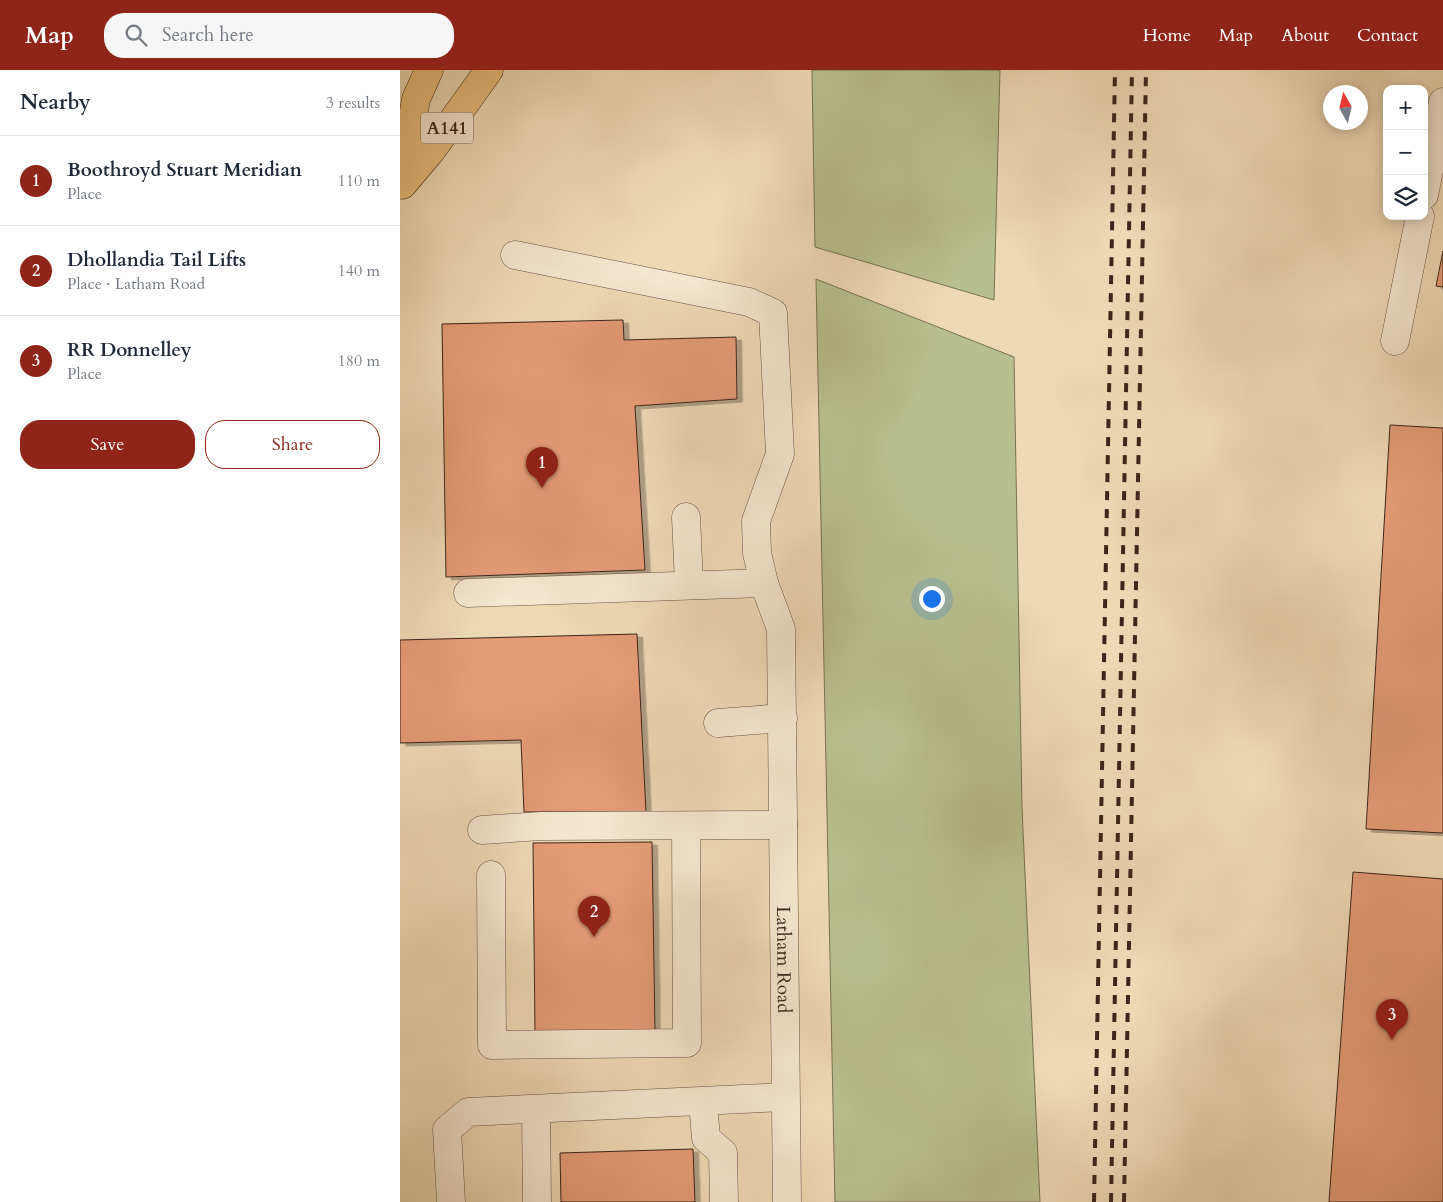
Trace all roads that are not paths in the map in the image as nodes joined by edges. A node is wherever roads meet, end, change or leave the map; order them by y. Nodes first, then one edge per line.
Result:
1 (429, 70) edge
2 (489, 70) edge
3 (1443, 102) edge
4 (1428, 175) edge
5 (401, 186) edge
6 (1419, 220) edge
7 (515, 255) dead end
8 (1395, 341) dead end
9 (686, 517) dead end
10 (764, 583) junction
11 (689, 584) junction
12 (468, 593) dead end
13 (783, 718) junction
14 (718, 723) dead end
15 (783, 825) junction
16 (686, 826) junction
17 (482, 830) dead end
18 (490, 875) dead end
19 (785, 1097) junction
20 (703, 1102) junction
21 (536, 1110) junction
22 (451, 1202) edge
23 (537, 1202) edge
24 (724, 1202) edge
25 (787, 1202) edge

1 - 5 highway, A141
2 - 5 highway, A141
3 - 4 street
6 - 8 street
7 - 10 street, Latham Road
9 - 11 street
10 - 11 street
10 - 13 street, Latham Road
11 - 12 street
13 - 14 street
13 - 15 street, Latham Road
15 - 16 street
15 - 19 street, Latham Road
16 - 17 street
16 - 18 street
19 - 20 street
19 - 25 street, Latham Road
20 - 21 street
20 - 24 street
21 - 22 street
21 - 23 street

